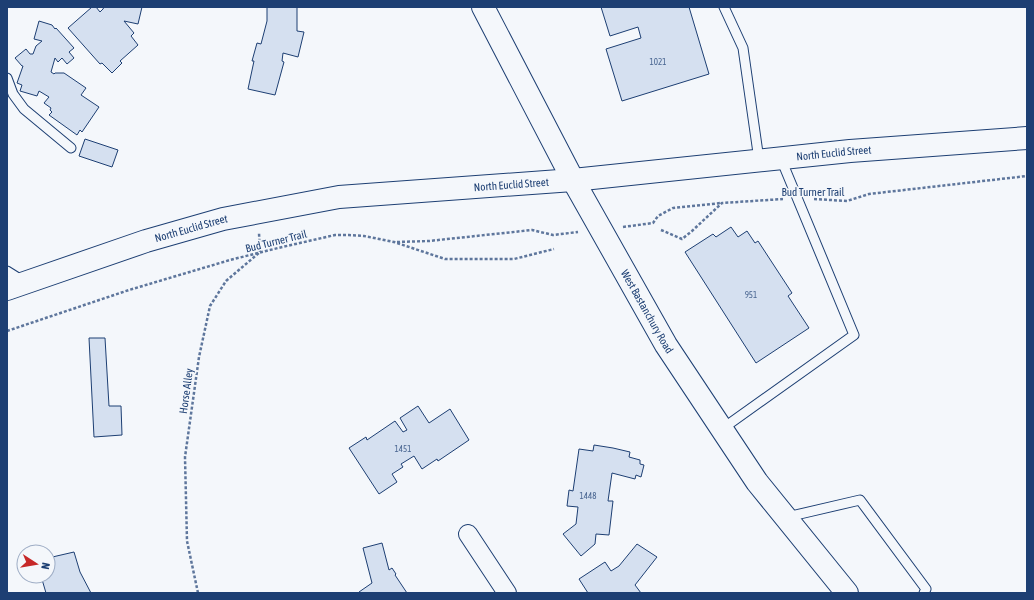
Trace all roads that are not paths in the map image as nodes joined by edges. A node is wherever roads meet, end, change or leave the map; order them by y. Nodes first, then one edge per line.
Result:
1 (483, 7) edge
2 (724, 7) edge
3 (7, 78) edge
4 (1027, 138) edge
5 (71, 148) dead end
6 (770, 159) junction
7 (574, 180) junction
8 (7, 271) edge
9 (16, 286) edge
10 (722, 429) junction
11 (786, 518) junction
12 (468, 534) dead end
13 (507, 593) edge
14 (847, 593) edge
15 (924, 593) edge

1 - 7 main road, West Bastanchury Road
2 - 6 lane
3 - 5 lane
4 - 6 main road, North Euclid Street
6 - 7 main road, North Euclid Street
6 - 10 lane
7 - 9 main road, North Euclid Street
7 - 10 main road, West Bastanchury Road
8 - 9 lane
10 - 11 main road, West Bastanchury Road
11 - 14 main road, West Bastanchury Road
11 - 15 lane
12 - 13 street

